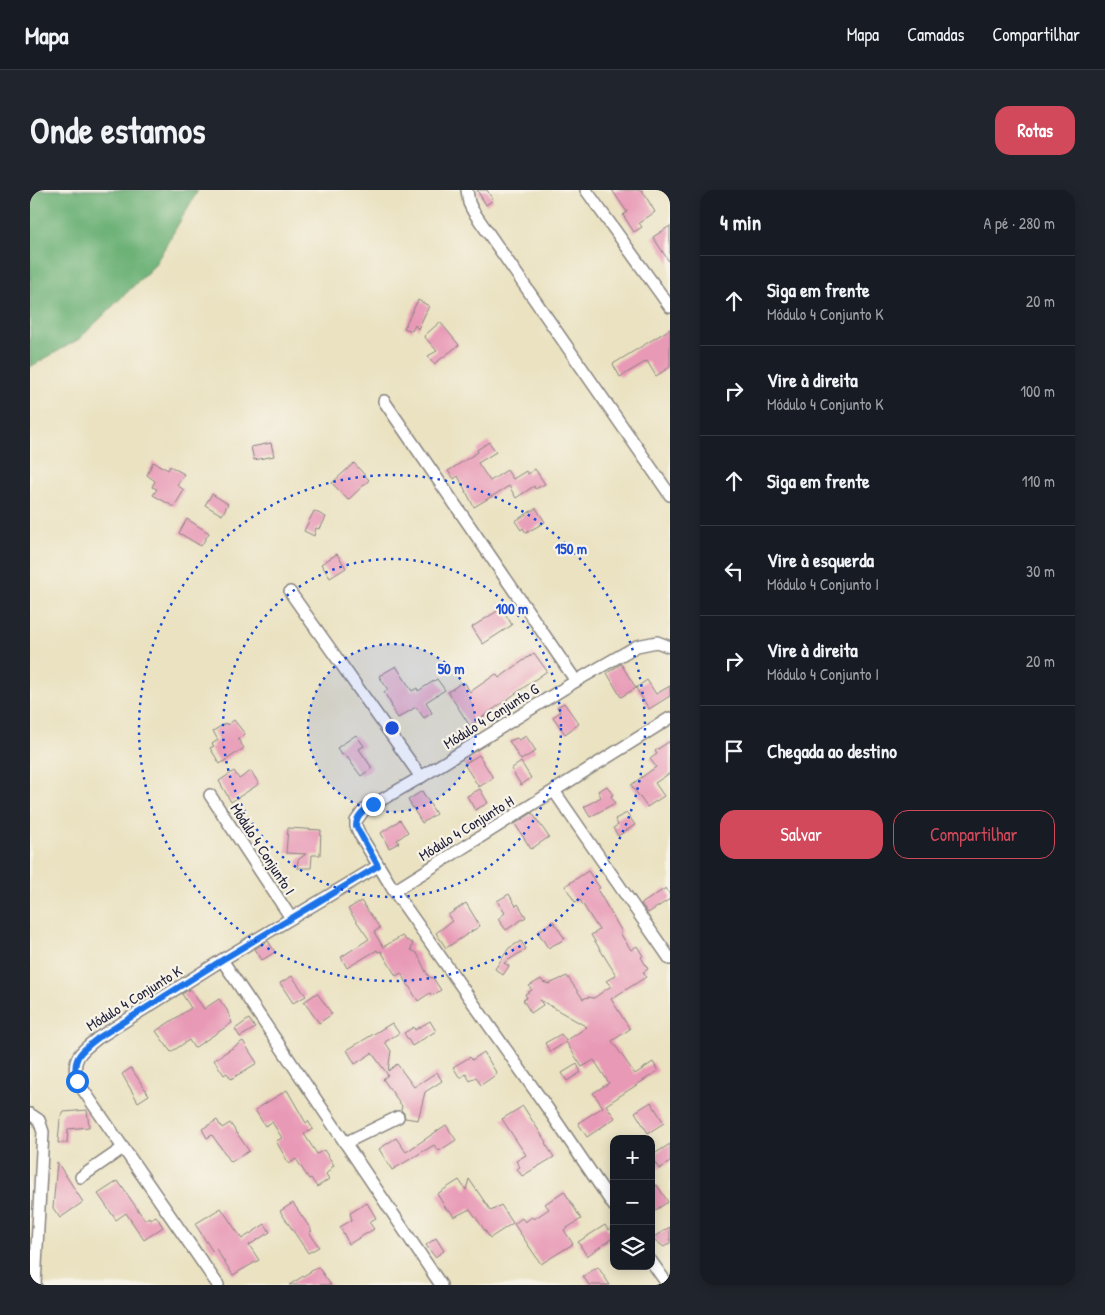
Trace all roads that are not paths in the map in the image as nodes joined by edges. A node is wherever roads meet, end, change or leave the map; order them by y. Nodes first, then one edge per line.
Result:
1 (467, 190) edge
2 (586, 190) edge
3 (670, 307) edge
4 (384, 401) dead end
5 (670, 496) edge
6 (290, 592) dead end
7 (670, 647) edge
8 (576, 681) junction
9 (670, 718) edge
10 (421, 776) junction
11 (554, 791) junction
12 (210, 795) dead end
13 (378, 866) junction
14 (394, 891) junction
15 (291, 918) junction
16 (670, 959) edge
17 (222, 960) junction
18 (30, 1114) edge
19 (398, 1117) dead end
20 (345, 1143) junction
21 (123, 1148) junction
22 (81, 1177) dead end
23 (610, 1200) edge
24 (655, 1267) edge
25 (36, 1285) edge
26 (218, 1285) edge
27 (441, 1285) edge
28 (668, 1285) edge

1 - 5 street
2 - 3 street
4 - 8 street
6 - 10 street
7 - 8 street, Módulo 4 Conjunto G
8 - 10 street, Módulo 4 Conjunto G
9 - 11 street, Módulo 4 Conjunto H
10 - 13 street
11 - 14 street, Módulo 4 Conjunto H
11 - 16 street
12 - 15 street, Módulo 4 Conjunto I
13 - 14 street
13 - 15 street, Módulo 4 Conjunto K
14 - 23 street
15 - 17 street, Módulo 4 Conjunto K
17 - 20 street
17 - 21 street, Módulo 4 Conjunto K
18 - 25 street
19 - 20 street
20 - 27 street
21 - 22 street
21 - 26 street
24 - 28 street

